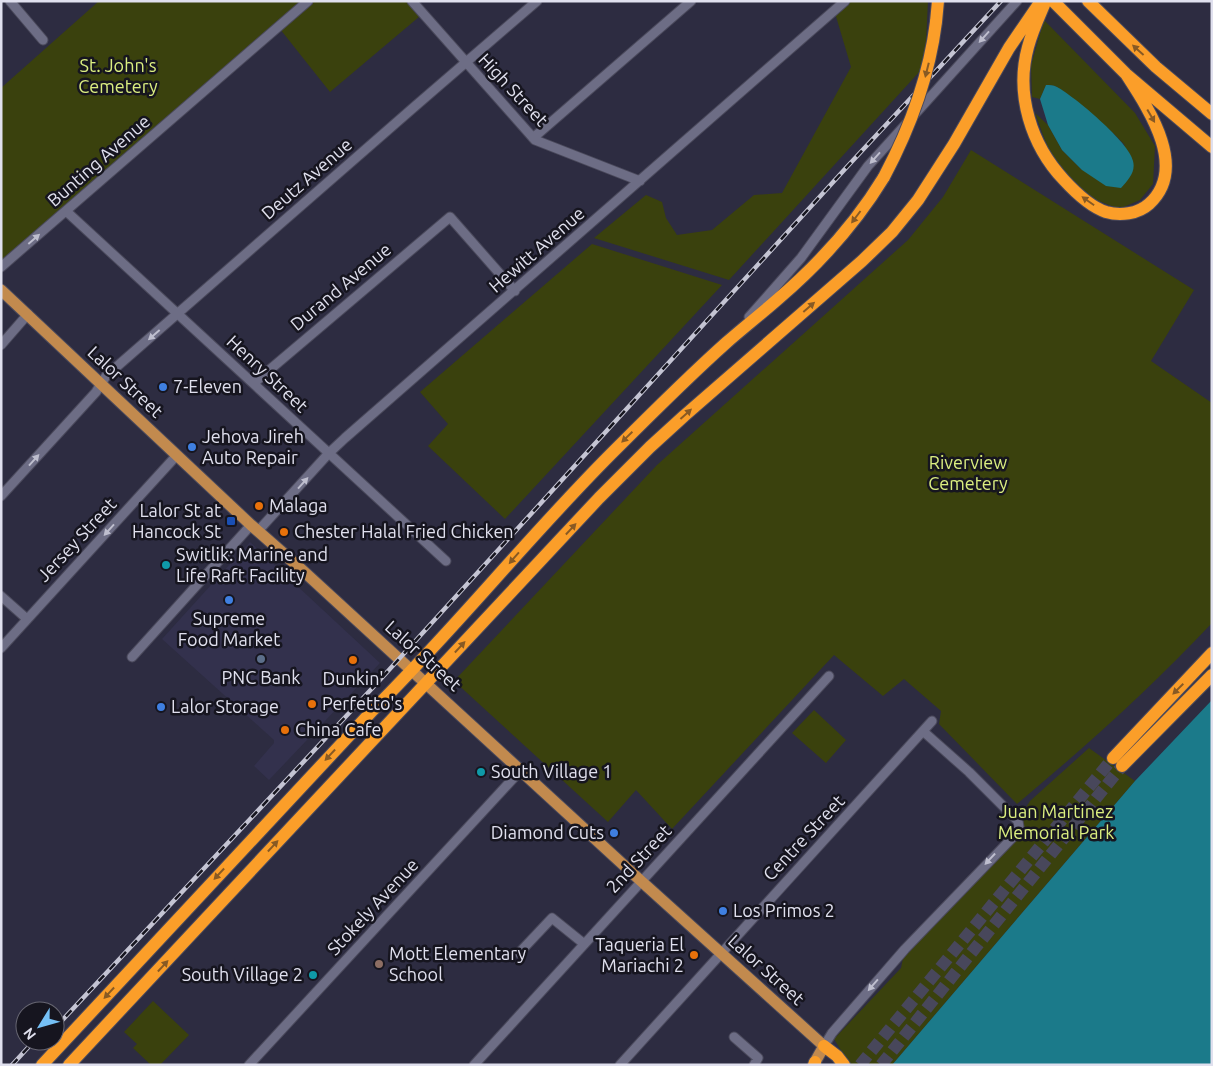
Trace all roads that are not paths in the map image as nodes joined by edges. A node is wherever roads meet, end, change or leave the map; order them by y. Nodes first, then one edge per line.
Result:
1 (10, 1) edge
2 (308, 1) edge
3 (412, 1) edge
4 (537, 1) edge
5 (690, 1) edge
6 (845, 1) edge
7 (938, 1) edge
8 (1017, 1) edge
9 (1041, 1) edge
10 (1046, 1) edge
11 (1053, 1) edge
12 (1090, 4) edge
13 (43, 40) dead end
14 (466, 62) junction
15 (1126, 74) junction
16 (1187, 94) junction
17 (1212, 114) edge
18 (1212, 122) edge
19 (533, 138) junction
20 (1212, 147) edge
21 (640, 181) junction
22 (66, 211) junction
23 (1, 267) edge
24 (1, 290) edge
25 (515, 291) junction
26 (28, 314) junction
27 (178, 314) junction
28 (726, 343) junction
29 (1, 345) edge
30 (254, 383) junction
31 (102, 384) junction
32 (329, 453) junction
33 (177, 455) junction
34 (1, 496) edge
35 (255, 528) junction
36 (446, 561) dead end
37 (1, 596) edge
38 (27, 619) junction
39 (1, 648) edge
40 (1212, 653) edge
41 (132, 657) dead end
42 (411, 669) junction
43 (1212, 675) edge
44 (829, 676) dead end
45 (426, 683) junction
46 (932, 721) dead end
47 (924, 732) junction
48 (520, 770) junction
49 (641, 881) junction
50 (583, 944) junction
51 (519, 953) dead end
52 (721, 953) junction
53 (734, 1037) dead end
54 (824, 1046) junction
55 (814, 1064) edge
56 (42, 1065) edge
57 (69, 1065) edge
58 (249, 1065) edge
59 (474, 1065) edge
60 (620, 1065) edge
61 (754, 1065) edge
62 (844, 1065) edge

1 - 13 street
2 - 22 street, Bunting Avenue
3 - 14 street, High Street
4 - 14 street, Deutz Avenue
5 - 19 street
6 - 21 street, Hewitt Avenue
7 -> 28 highway, bridge
8 -> 28 street
45 -> 9 highway
15 -> 10 highway
11 - 15 highway
16 -> 12 highway
14 - 19 street, High Street
14 - 27 street, Deutz Avenue
15 - 20 highway
16 - 17 highway
16 - 18 highway
19 - 21 street, High Street
21 - 25 street, Hewitt Avenue
23 -> 22 street, Bunting Avenue
22 - 27 street, Henry Street
24 - 26 main road, Lalor Street
25 - 30 street, Durand Avenue
25 - 32 street, Hewitt Avenue
26 - 29 street
26 - 31 main road, Lalor Street
27 - 30 street, Henry Street
27 -> 31 street, Deutz Avenue
28 -> 42 highway
30 - 32 street, Henry Street
31 - 33 main road, Lalor Street
34 -> 31 street, Deutz Avenue
35 -> 32 street, Hewitt Avenue
32 - 36 street, Henry Street
33 - 35 main road, Lalor Street
33 -> 38 street, Jersey Street
35 - 41 street, Hewitt Avenue
35 - 42 main road, Lalor Street
37 - 38 street
38 - 39 street, Jersey Street
40 -> 43 highway
42 - 45 main road, Lalor Street
42 -> 56 highway
44 - 49 street, 2nd Street
45 - 48 main road, Lalor Street
57 -> 45 highway
46 - 47 street, Centre Street
47 - 52 street, Centre Street
47 -> 54 street
48 - 49 main road, Lalor Street
48 - 58 street, Stokely Avenue
49 - 50 street, 2nd Street
49 - 52 main road, Lalor Street
50 - 51 street
50 - 59 street, 2nd Street
52 - 54 main road, Lalor Street
52 - 60 street, Centre Street
53 - 61 street
54 - 55 main road
54 - 62 highway

